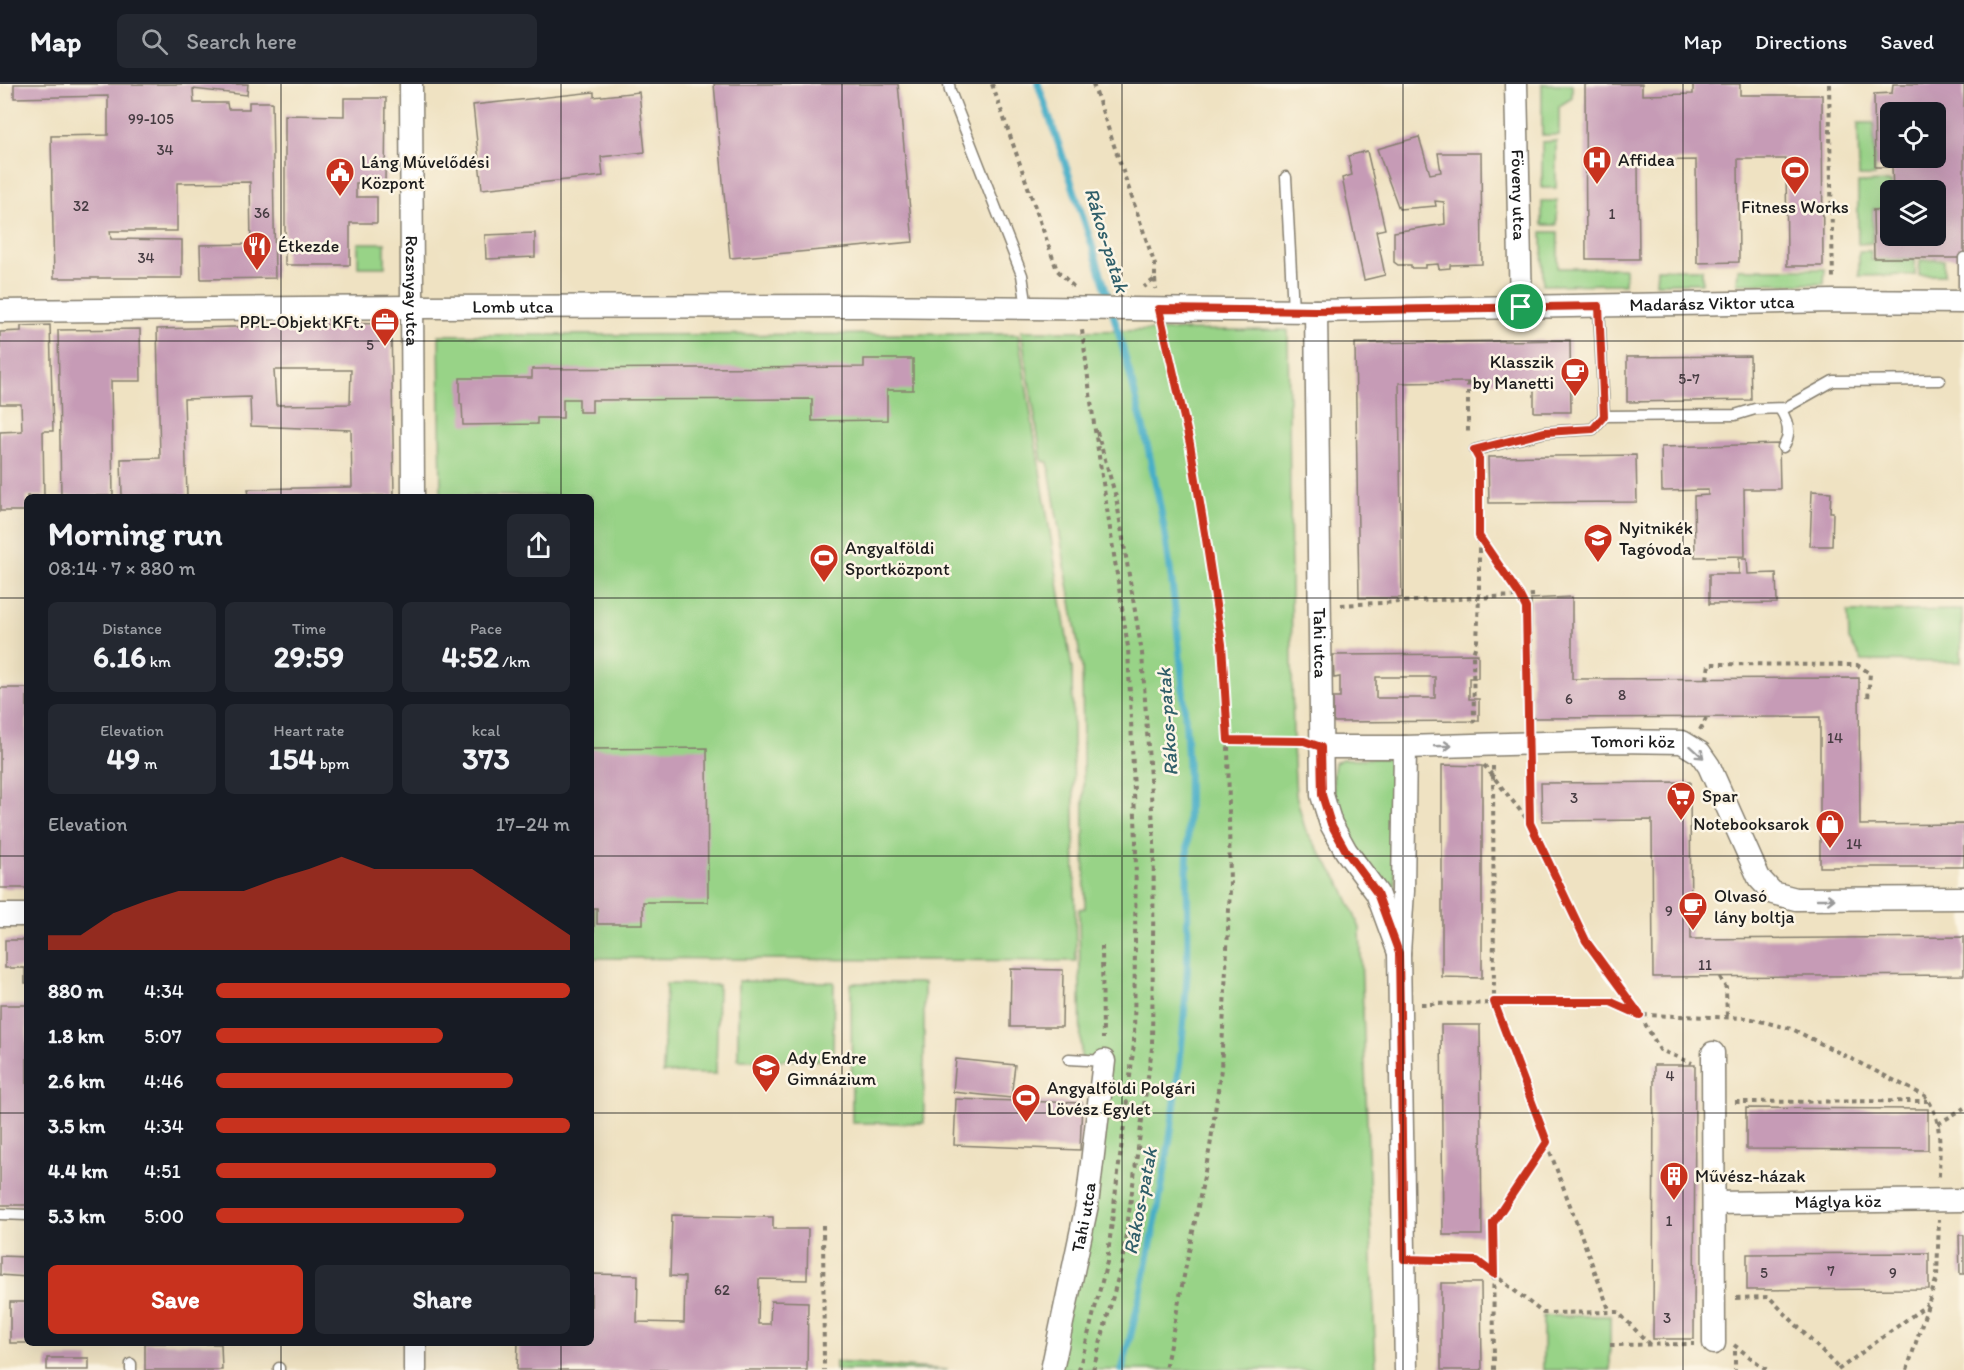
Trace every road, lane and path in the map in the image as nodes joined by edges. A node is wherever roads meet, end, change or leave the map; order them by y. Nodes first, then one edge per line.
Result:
1 (411, 84) edge
2 (949, 84) edge
3 (992, 84) edge
4 (1093, 84) edge
5 (1516, 84) edge
6 (1829, 84) edge
7 (1286, 177) dead end
8 (1964, 258) edge
9 (1143, 288) dead end
10 (1964, 290) edge
11 (1077, 298) junction
12 (1834, 302) junction
13 (1964, 302) edge
14 (1599, 306) junction
15 (413, 307) junction
16 (1521, 307) junction
17 (1027, 308) junction
18 (1159, 309) junction
19 (1293, 310) junction
20 (0, 311) edge
21 (1316, 311) junction
22 (1940, 380) dead end
23 (1468, 382) dead end
24 (1780, 409) junction
25 (1604, 416) junction
26 (1093, 417) junction
27 (1783, 447) dead end
28 (1474, 450) junction
29 (413, 494) edge
30 (1479, 536) junction
31 (1534, 595) dead end
32 (1520, 596) junction
33 (1479, 598) junction
34 (1320, 606) junction
35 (1707, 679) dead end
36 (1868, 699) dead end
37 (1228, 740) junction
38 (1528, 744) junction
39 (1461, 745) junction
40 (1321, 747) junction
41 (1405, 747) junction
42 (1488, 754) junction
43 (1494, 779) junction
44 (1530, 823) junction
45 (1964, 898) edge
46 (0, 915) edge
47 (24, 915) edge
48 (1102, 946) dead end
49 (1399, 953) junction
50 (1720, 976) dead end
51 (1494, 1002) junction
52 (1399, 1005) junction
53 (1640, 1015) junction
54 (1727, 1017) junction
55 (1134, 1044) dead end
56 (1069, 1059) dead end
57 (1104, 1061) junction
58 (1714, 1064) joint
59 (1929, 1101) junction
60 (1713, 1102) junction
61 (1964, 1108) edge
62 (1938, 1124) junction
63 (1547, 1142) junction
64 (1939, 1200) junction
65 (1964, 1200) edge
66 (1714, 1203) junction
67 (0, 1214) edge
68 (24, 1215) edge
69 (823, 1225) dead end
70 (1404, 1259) junction
71 (1494, 1274) junction
72 (1714, 1299) junction
73 (1928, 1304) junction
74 (1610, 1312) junction
75 (1650, 1344) junction
76 (1725, 1344) junction
77 (1610, 1345) dead end
78 (415, 1346) edge
79 (415, 1370) edge
80 (824, 1370) edge
81 (1052, 1370) edge
82 (1093, 1370) edge
83 (1165, 1370) edge
84 (1406, 1370) edge
85 (1494, 1370) edge
86 (1735, 1370) edge
87 (1767, 1370) edge
88 (1839, 1370) edge
89 (1907, 1370) edge

1 - 15 street, Rozsnyay utca
2 - 17 lane
3 - 11 path
4 - 9 path
5 - 16 street, Föveny utca
6 - 12 path
7 - 19 lane
8 - 10 lane
11 - 17 street, Madarász Viktor utca
11 - 18 street, Madarász Viktor utca
11 - 26 path
12 - 13 street, Madarász Viktor utca
12 - 14 street, Madarász Viktor utca
14 - 16 street, Madarász Viktor utca
14 - 25 lane
15 - 17 street, Lomb utca
15 - 20 street, Lomb utca
15 - 29 street, Rozsnyay utca
16 - 21 street, Madarász Viktor utca
18 - 19 street, Madarász Viktor utca
18 - 37 path
19 - 21 street, Madarász Viktor utca
21 - 34 street, Tahi utca
22 - 24 lane
23 - 28 path
24 - 25 lane
24 - 27 lane
25 - 28 lane
26 - 55 path
26 - 82 path
28 - 30 path
30 - 32 path
30 - 33 path
31 - 32 path
32 - 33 path
32 - 38 path
33 - 34 path
33 - 39 path
34 - 40 street, Tahi utca
35 - 36 path
37 - 40 path
37 - 83 path
38 - 42 street, Tomori köz
38 - 44 path
38 -> 45 street, Tomori köz
41 -> 39 street, Tomori köz
39 - 42 street, Tomori köz
40 - 41 street, Tomori köz
40 - 49 street, Tahi utca
41 - 49 street, Tahi utca
42 - 43 path
42 - 43 path
43 - 44 path
43 - 51 path
44 - 53 path
46 - 47 street
48 - 57 path
49 - 52 street, Tahi utca
50 - 54 path
51 - 52 path
51 - 53 path
51 - 63 path
52 - 70 street, Tahi utca
53 - 54 path
53 - 58 path
54 - 59 path
56 - 57 lane
57 - 81 street, Tahi utca
58 - 60 street
59 - 60 path
59 - 62 path
60 - 66 street
61 - 62 path
62 - 64 path
63 - 71 path
63 - 74 path
64 - 65 street, Máglya köz
64 - 66 street, Máglya köz
64 - 73 path
66 - 72 street
67 - 68 lane
69 - 80 path
70 - 71 path
70 - 84 street, Tahi utca
71 - 74 path
71 - 85 path
72 - 76 street
72 - 88 path
73 - 88 path
73 - 89 path
74 - 75 path
75 - 76 path
75 - 77 path
76 - 86 path
76 - 87 path
78 - 79 street

